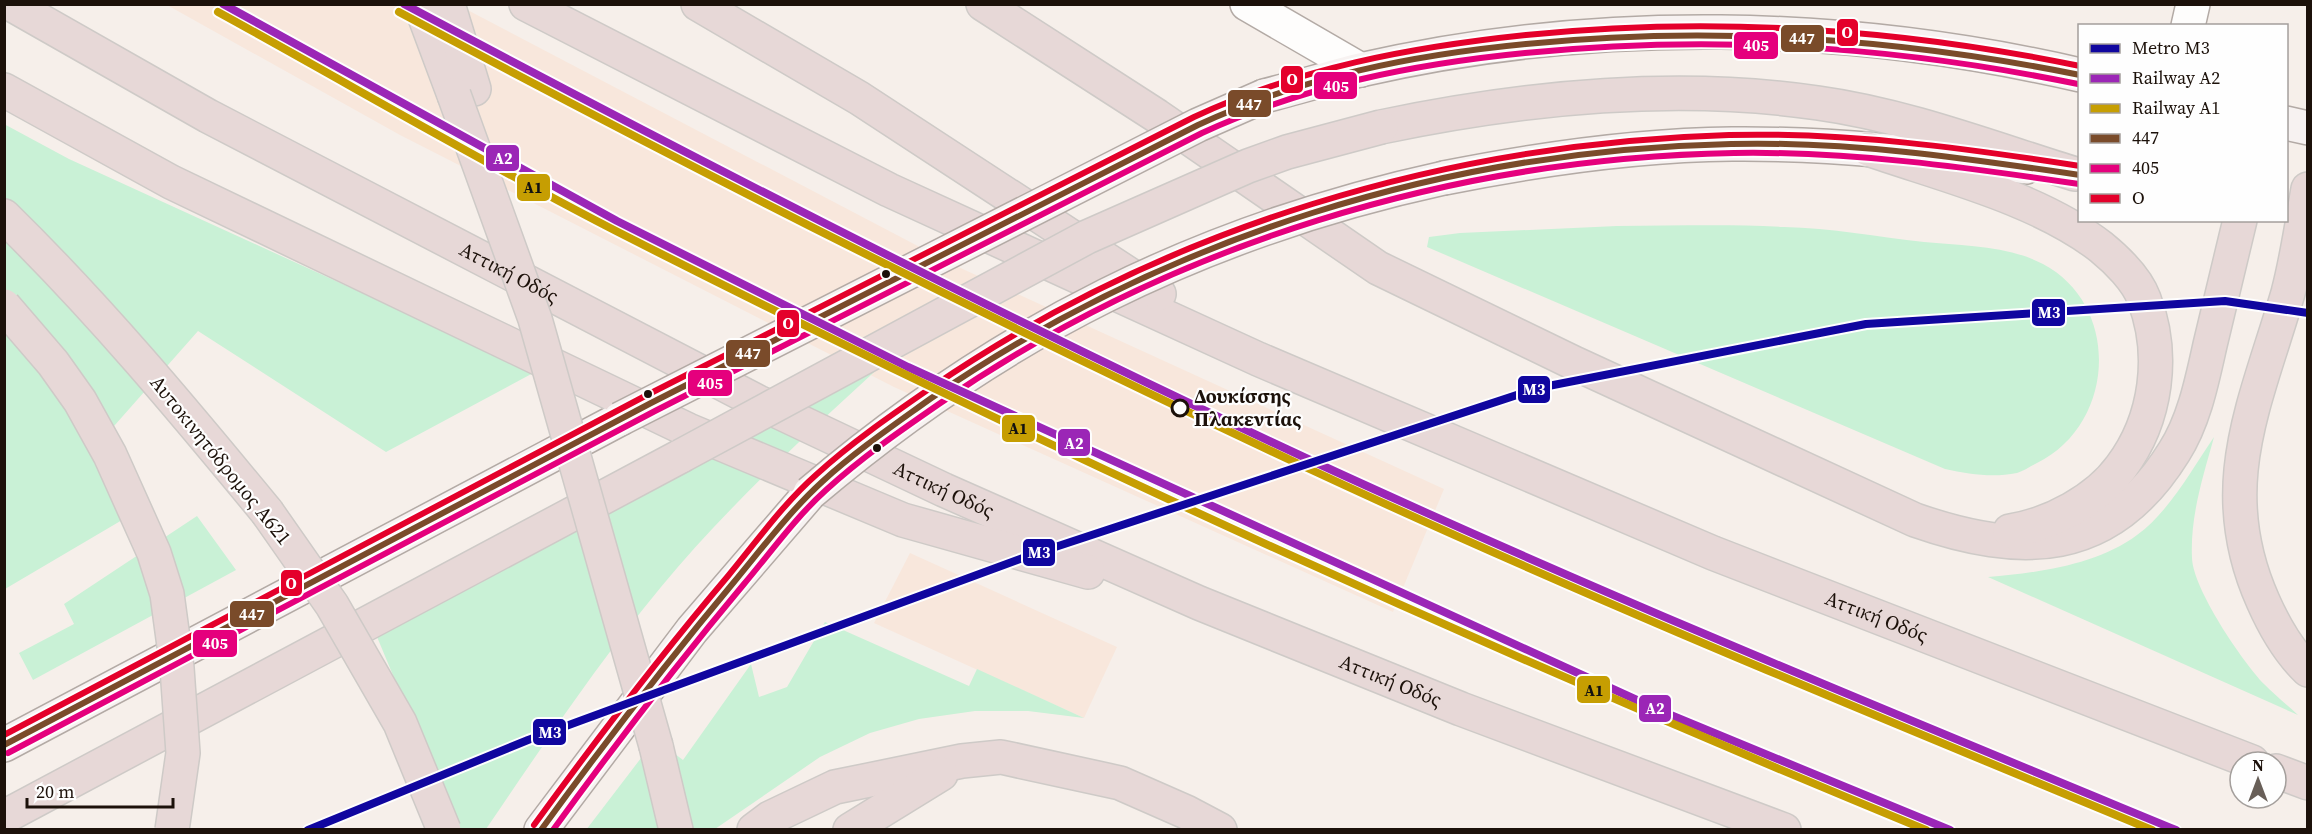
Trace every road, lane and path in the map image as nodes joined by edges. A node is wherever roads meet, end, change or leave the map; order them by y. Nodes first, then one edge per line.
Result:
1 (11, 4) edge
2 (420, 4) edge
3 (448, 4) edge
4 (526, 4) edge
5 (698, 4) edge
6 (983, 4) edge
7 (1247, 4) edge
8 (2193, 4) edge
9 (2188, 24) edge
10 (1360, 70) junction
11 (2078, 75) edge
12 (4, 90) edge
13 (2288, 123) edge
14 (2307, 128) edge
15 (1868, 149) junction
16 (2077, 174) edge
17 (2307, 189) edge
18 (4, 216) edge
19 (2240, 222) edge
20 (2298, 223) edge
21 (4, 306) edge
22 (535, 319) junction
23 (1258, 359) junction
24 (1972, 537) junction
25 (1199, 603) junction
26 (2307, 670) edge
27 (4, 746) edge
28 (2228, 753) edge
29 (962, 762) junction
30 (2288, 776) edge
31 (2307, 783) edge
32 (4, 817) edge
33 (171, 830) edge
34 (444, 830) edge
35 (541, 830) edge
36 (676, 830) edge
37 (754, 830) edge
38 (850, 830) edge
39 (1220, 830) edge
40 (1784, 830) edge

1 - 25 highway, Αττική Οδός
2 - 22 highway, bridge
3 - 22 highway, bridge
4 - 23 highway, Αττική Οδός
5 - 23 highway
6 - 24 highway
7 - 10 street
8 - 9 street
10 - 11 main road
10 - 27 main road, bridge
12 - 25 highway
13 - 14 main road
15 - 16 main road
15 - 24 highway
15 - 35 main road, bridge
16 - 32 highway, bridge
17 - 20 highway
18 - 34 highway, Αυτοκινητόδρομος Α621, bridge
19 - 24 highway
20 - 26 highway
21 - 33 highway, bridge
22 - 36 highway, bridge
23 - 28 highway, Αττική Οδός
25 - 40 highway, Αττική Οδός
29 - 37 highway
29 - 38 highway
29 - 39 highway
30 - 31 highway

